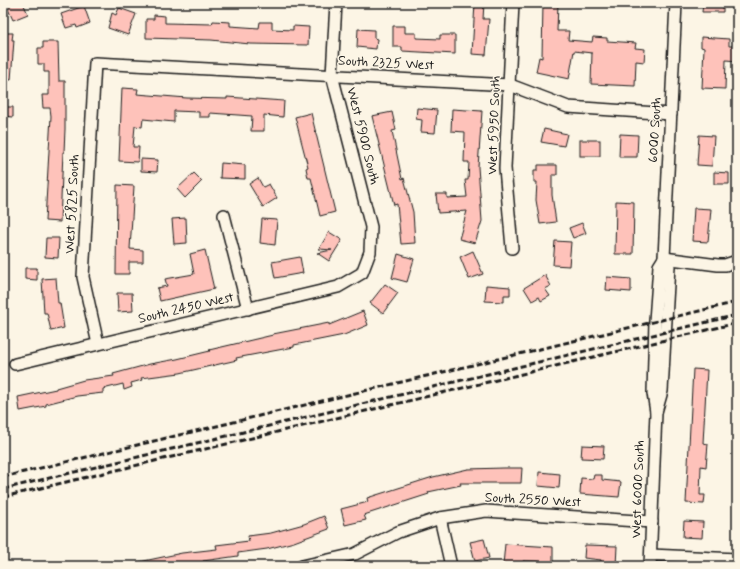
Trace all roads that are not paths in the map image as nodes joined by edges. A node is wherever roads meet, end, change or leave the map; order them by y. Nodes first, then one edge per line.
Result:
1 (336, 3) edge
2 (513, 3) edge
3 (676, 3) edge
4 (95, 63) joint
5 (332, 75) junction
6 (510, 85) junction
7 (671, 114) junction
8 (224, 215) dead end
9 (512, 248) dead end
10 (664, 258) junction
11 (737, 261) edge
12 (362, 273) joint
13 (248, 309) junction
14 (660, 341) joint
15 (98, 344) junction
16 (15, 364) dead end
17 (440, 518) junction
18 (652, 522) junction
19 (737, 559) edge
20 (651, 560) edge
21 (302, 566) edge
22 (451, 566) edge

1 - 5 street, West 5900 South
2 - 6 street, West 5950 South
3 - 7 street, 6000 South
4 - 5 street, South 2325 West
4 - 15 street, West 5825 South
5 - 6 street, South 2325 West
5 - 12 street, West 5900 South
6 - 7 street, South 2325 West
6 - 9 street, West 5950 South
7 - 10 street, 6000 South
8 - 13 street
10 - 11 street
10 - 14 street, 6000 South
12 - 13 street, South 2450 West
13 - 15 street, South 2450 West
14 - 18 street, West 6000 South
15 - 16 street, South 2450 West
17 - 18 street, South 2550 West
17 - 21 street, South 2550 West
17 - 22 street
18 - 20 street, West 6000 South
19 - 20 street

